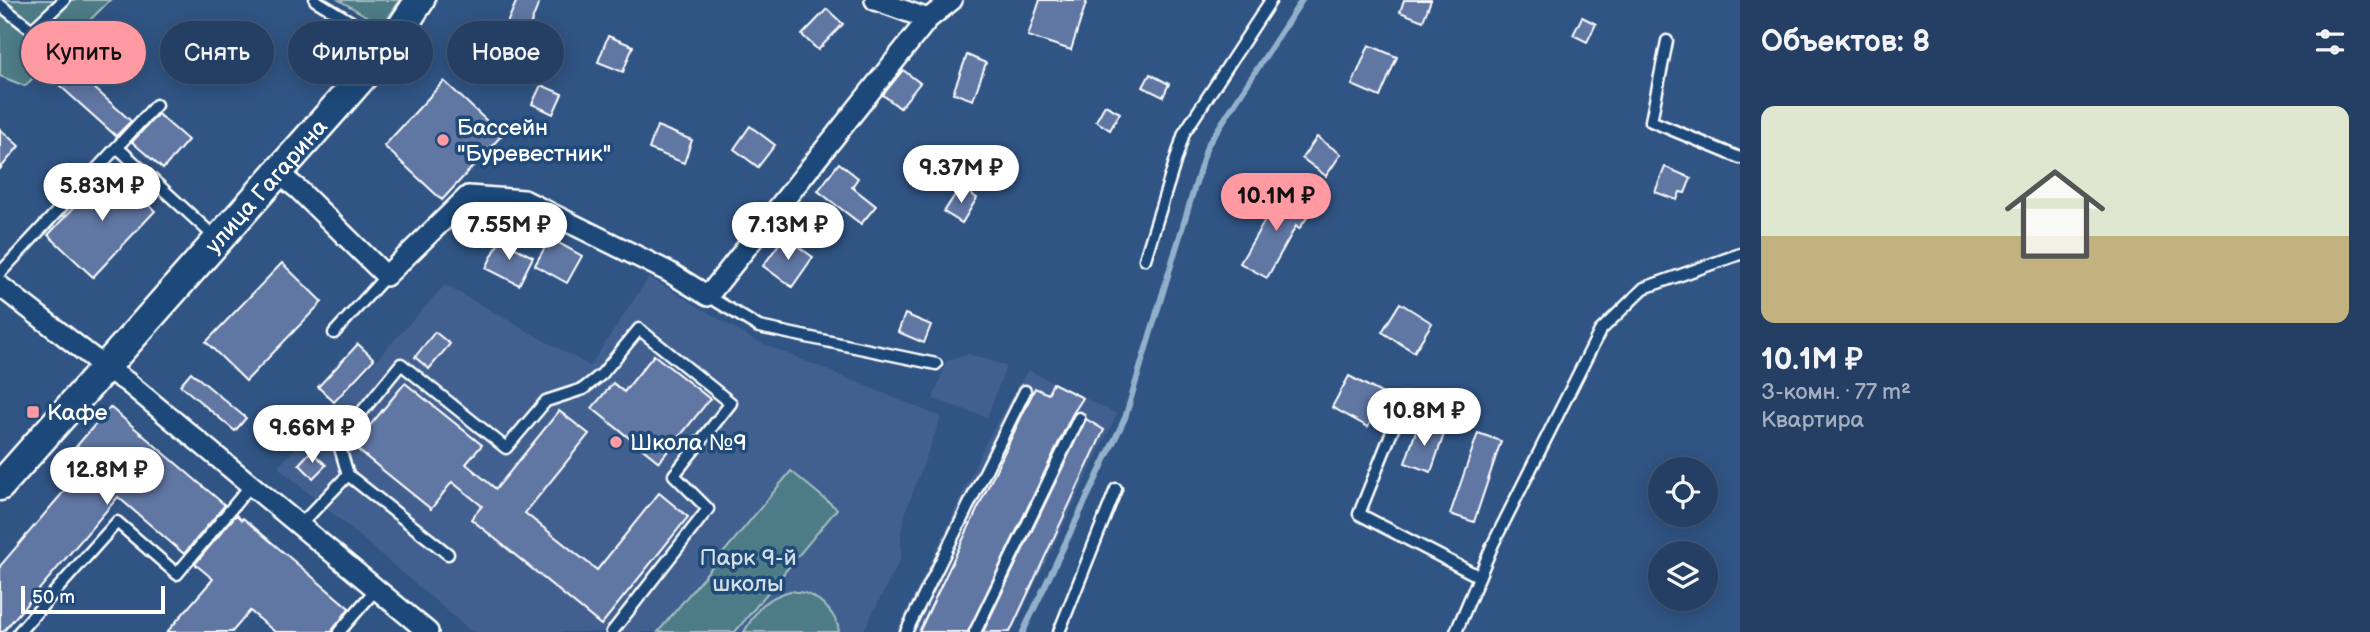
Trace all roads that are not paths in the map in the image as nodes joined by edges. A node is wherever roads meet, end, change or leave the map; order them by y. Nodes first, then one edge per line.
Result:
1 (64, 0) edge
2 (315, 0) edge
3 (420, 0) edge
4 (875, 0) edge
5 (952, 0) edge
6 (1271, 0) edge
7 (0, 5) edge
8 (928, 19) junction
9 (350, 21) edge
10 (406, 21) edge
11 (1667, 41) dead end
12 (355, 84) edge
13 (156, 105) dead end
14 (117, 147) junction
15 (1740, 158) edge
16 (277, 172) junction
17 (218, 239) junction
18 (1740, 254) edge
19 (1145, 259) dead end
20 (0, 273) edge
21 (386, 276) junction
22 (0, 286) edge
23 (708, 296) junction
24 (334, 333) dead end
25 (936, 364) dead end
26 (106, 369) junction
27 (1025, 391) dead end
28 (1405, 399) dead end
29 (1079, 418) dead end
30 (348, 475) junction
31 (251, 485) junction
32 (0, 486) edge
33 (1116, 489) dead end
34 (300, 525) junction
35 (448, 554) dead end
36 (1478, 576) junction
37 (377, 588) junction
38 (19, 632) edge
39 (339, 632) edge
40 (428, 632) edge
41 (612, 632) edge
42 (906, 632) edge
43 (975, 632) edge
44 (1059, 632) edge
45 (1456, 632) edge

1 - 7 lane
2 - 9 lane
3 - 10 main road, улица Гагарина
4 - 8 street
5 - 8 street
6 - 19 lane
8 - 23 street
11 - 15 lane
12 - 16 main road, улица Гагарина
13 - 14 lane
14 - 17 lane
14 - 20 lane
16 - 17 main road, улица Гагарина
16 - 21 street
17 - 26 main road, улица Гагарина
18 - 36 lane
21 - 23 street
21 - 24 lane
22 - 26 street
23 - 25 lane
26 - 31 street
26 - 32 main road, улица Гагарина
27 - 42 lane
28 - 36 lane
29 - 43 lane
30 - 34 lane
30 - 35 lane
30 - 41 lane
31 - 34 street
31 - 38 lane
33 - 44 lane
34 - 37 street
36 - 45 lane
37 - 39 lane
37 - 40 street

